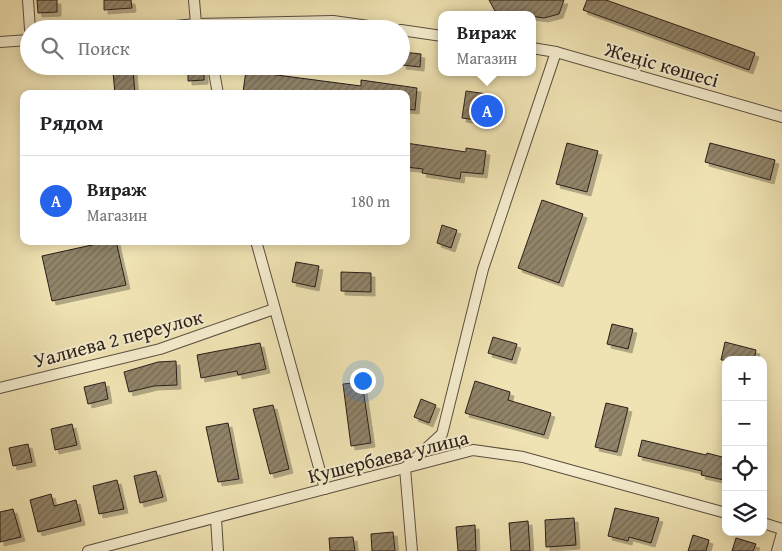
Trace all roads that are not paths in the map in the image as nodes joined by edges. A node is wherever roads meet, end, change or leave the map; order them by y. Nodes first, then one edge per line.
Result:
1 (28, 0) edge
2 (194, 0) edge
3 (29, 20) edge
4 (197, 20) edge
5 (410, 31) edge
6 (438, 35) edge
7 (20, 41) edge
8 (0, 42) edge
9 (536, 49) edge
10 (556, 52) junction
11 (215, 75) edge
12 (217, 90) edge
13 (782, 117) edge
14 (257, 245) edge
15 (274, 309) junction
16 (0, 388) edge
17 (405, 468) junction
18 (325, 489) junction
19 (722, 512) edge
20 (216, 518) junction
21 (767, 524) edge
22 (782, 529) edge
23 (782, 534) edge
24 (88, 551) edge
25 (218, 551) edge
26 (412, 551) edge
27 (777, 551) edge

1 - 3 street
2 - 4 street
5 - 6 street
7 - 8 street
9 - 10 street, Жеңіс көшесі
10 - 13 street, Жеңіс көшесі
10 - 17 street
11 - 12 street
14 - 15 street
15 - 16 street, Уалиева 2 переулок
15 - 18 street
17 - 18 street, Кушербаева улица
17 - 19 street, Кушербаева улица
17 - 26 street
18 - 20 street, Кушербаева улица
20 - 24 street, Кушербаева улица
20 - 25 street
21 - 22 street
23 - 27 street

